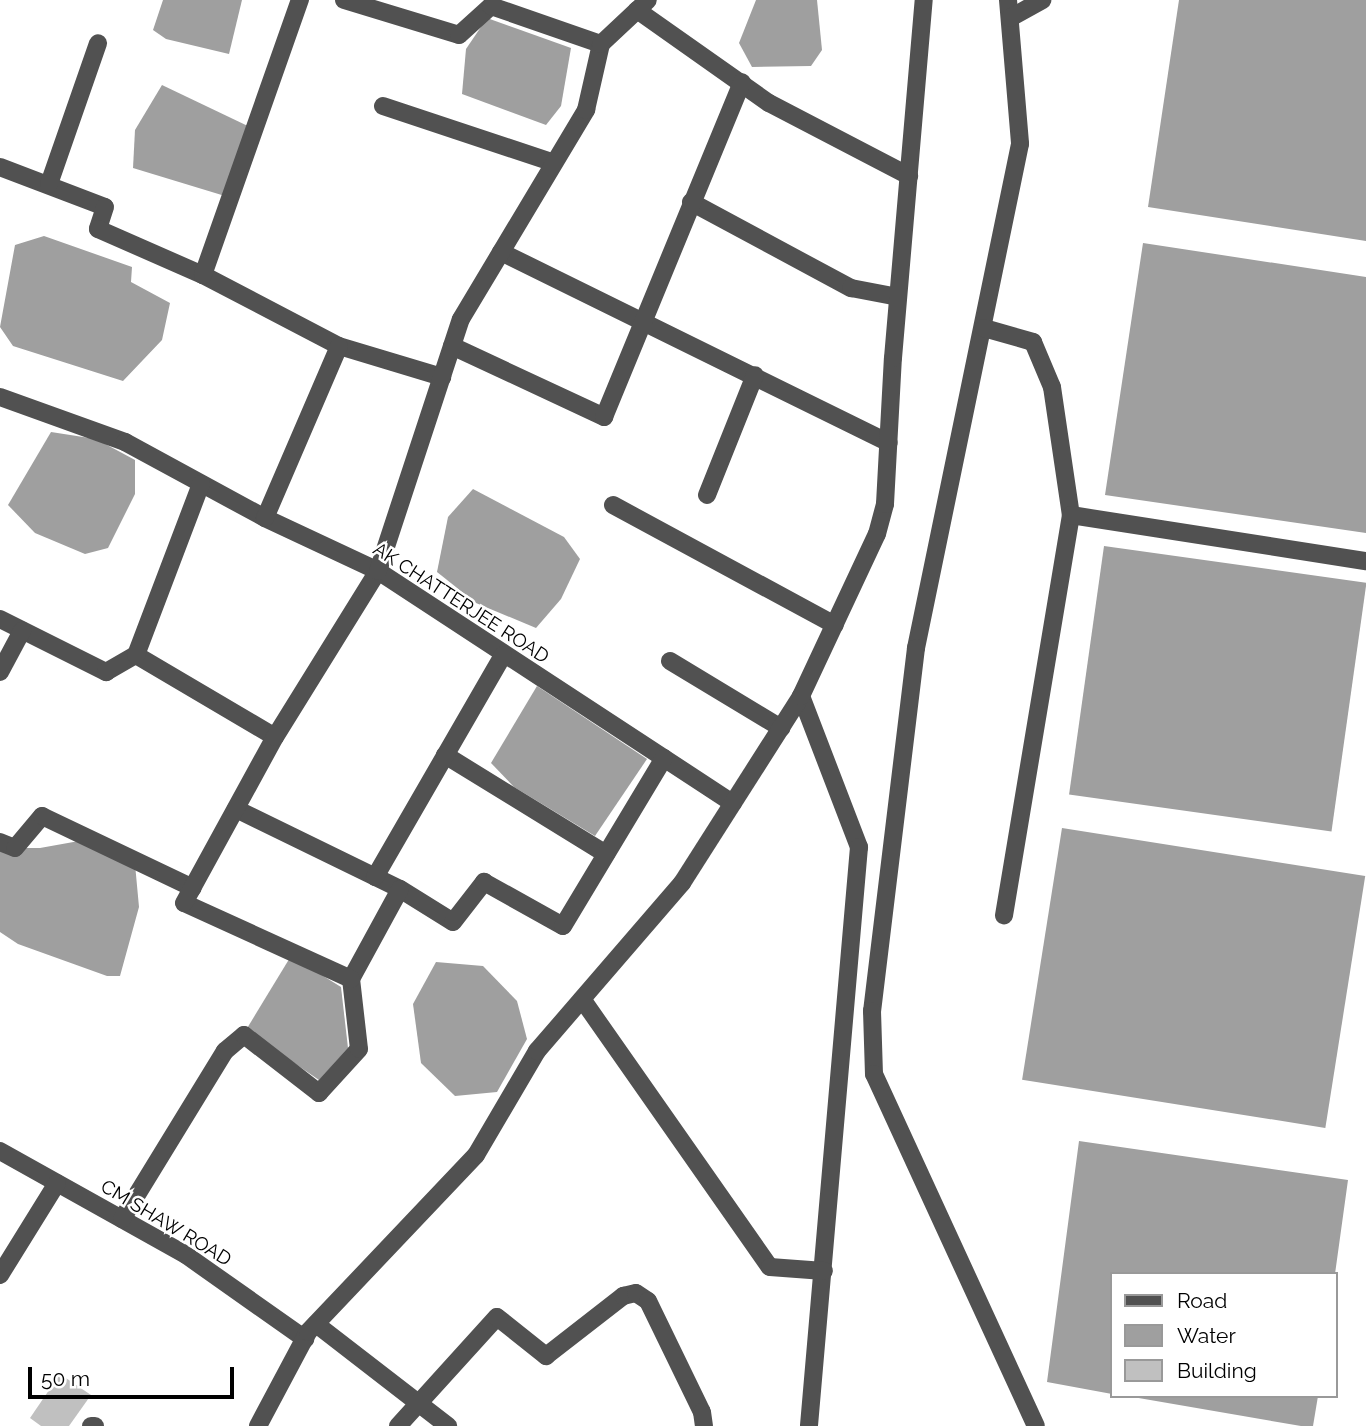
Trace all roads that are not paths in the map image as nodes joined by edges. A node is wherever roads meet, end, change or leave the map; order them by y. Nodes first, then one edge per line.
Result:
1 (299, 0) edge
2 (344, 0) edge
3 (924, 0) edge
4 (1042, 0) edge
5 (643, 5) edge
6 (1009, 9) edge
7 (97, 43) dead end
8 (601, 44) junction
9 (742, 82) junction
10 (383, 106) dead end
11 (554, 163) junction
12 (0, 167) edge
13 (909, 176) junction
14 (49, 184) junction
15 (691, 202) junction
16 (501, 252) junction
17 (203, 275) junction
18 (898, 297) junction
19 (642, 319) junction
20 (984, 328) junction
21 (339, 346) junction
22 (452, 346) junction
23 (755, 375) junction
24 (442, 377) junction
25 (0, 397) edge
26 (888, 443) junction
27 (201, 484) junction
28 (706, 495) dead end
29 (613, 505) dead end
30 (1071, 515) junction
31 (265, 518) junction
32 (1366, 561) edge
33 (378, 570) junction
34 (0, 620) edge
35 (835, 625) junction
36 (22, 631) junction
37 (136, 655) junction
38 (503, 655) junction
39 (670, 661) dead end
40 (0, 672) edge
41 (801, 696) junction
42 (781, 728) junction
43 (275, 737) junction
44 (445, 755) junction
45 (664, 758) junction
46 (733, 803) junction
47 (236, 809) junction
48 (0, 842) edge
49 (606, 854) junction
50 (374, 877) junction
51 (193, 888) junction
52 (400, 890) junction
53 (1003, 915) dead end
54 (351, 979) junction
55 (582, 999) junction
56 (0, 1151) edge
57 (57, 1183) junction
58 (122, 1219) junction
59 (824, 1271) junction
60 (0, 1276) edge
61 (316, 1324) junction
62 (304, 1339) junction
63 (419, 1403) junction
64 (258, 1426) edge
65 (398, 1426) edge
66 (448, 1426) edge
67 (704, 1426) edge
68 (809, 1426) edge
69 (1037, 1426) edge

1 - 17 street
2 - 8 street
3 - 13 street
4 - 6 street
5 - 8 street
5 - 9 street
6 - 20 street
7 - 14 street
8 - 11 street
9 - 13 street
9 - 15 street
10 - 11 street
11 - 16 street
12 - 14 street
13 - 18 street
14 - 17 street
15 - 18 street
15 - 19 street
16 - 19 street
16 - 22 street
17 - 21 street
18 - 26 street
19 - 22 street
19 - 23 street
20 - 30 street
20 - 69 street
21 - 24 street
21 - 31 street
22 - 24 street
23 - 26 street
23 - 28 street
24 - 33 street
25 - 27 street, AK CHATTERJEE ROAD
26 - 35 street
27 - 31 street, AK CHATTERJEE ROAD
27 - 37 street
29 - 35 street
30 - 32 street
30 - 53 street
31 - 33 street, AK CHATTERJEE ROAD
33 - 38 street, AK CHATTERJEE ROAD
33 - 43 street
34 - 36 street
35 - 41 street
36 - 37 street
36 - 40 street
37 - 43 street
38 - 44 street
38 - 45 street, AK CHATTERJEE ROAD
39 - 42 street
41 - 42 street
41 - 59 street
42 - 46 street
43 - 47 street
44 - 49 street
44 - 50 street
45 - 46 street, AK CHATTERJEE ROAD
45 - 49 street
46 - 55 street
47 - 50 street
47 - 51 street
48 - 51 street
49 - 52 street
50 - 52 street
51 - 54 street
52 - 54 street
54 - 58 street
55 - 59 street
55 - 61 street
56 - 57 street, CM SHAW ROAD
57 - 58 street, CM SHAW ROAD
57 - 60 street
58 - 62 street, CM SHAW ROAD
59 - 68 street
61 - 62 street
61 - 63 street
62 - 64 street
63 - 65 street
63 - 66 street
63 - 67 street

